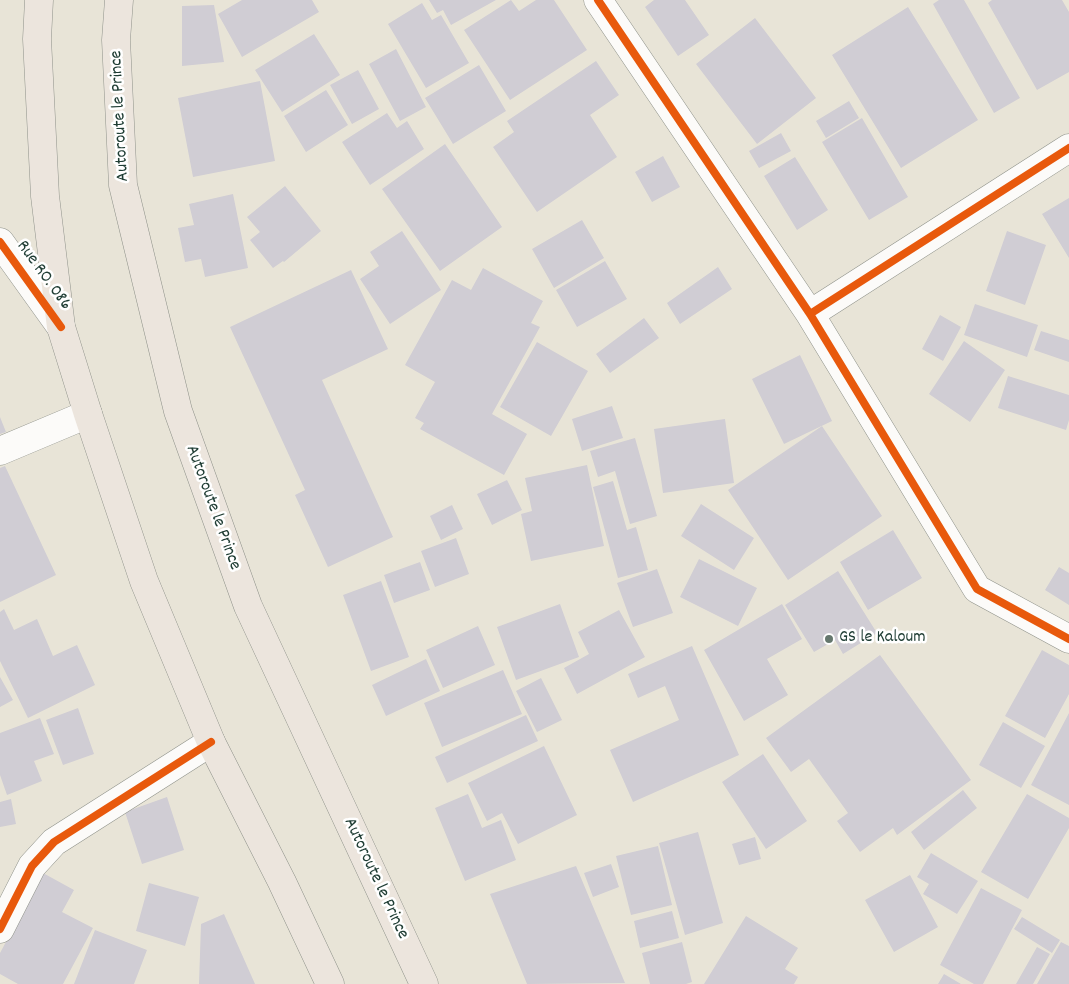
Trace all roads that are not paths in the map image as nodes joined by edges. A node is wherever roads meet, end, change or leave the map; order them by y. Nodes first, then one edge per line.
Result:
1 (39, 0) edge
2 (119, 0) edge
3 (598, 0) edge
4 (1069, 148) edge
5 (0, 242) edge
6 (810, 314) junction
7 (61, 327) junction
8 (88, 414) junction
9 (0, 451) edge
10 (1069, 640) edge
11 (212, 742) junction
12 (0, 929) edge
13 (330, 984) edge
14 (424, 984) edge

1 - 7 main road
2 - 14 main road, Autoroute le Prince
3 - 6 street
4 - 6 street
5 - 7 street, Rue RO. 086
6 - 10 street
7 - 8 main road
8 - 9 street
8 - 11 main road
11 - 12 street
11 - 13 main road

